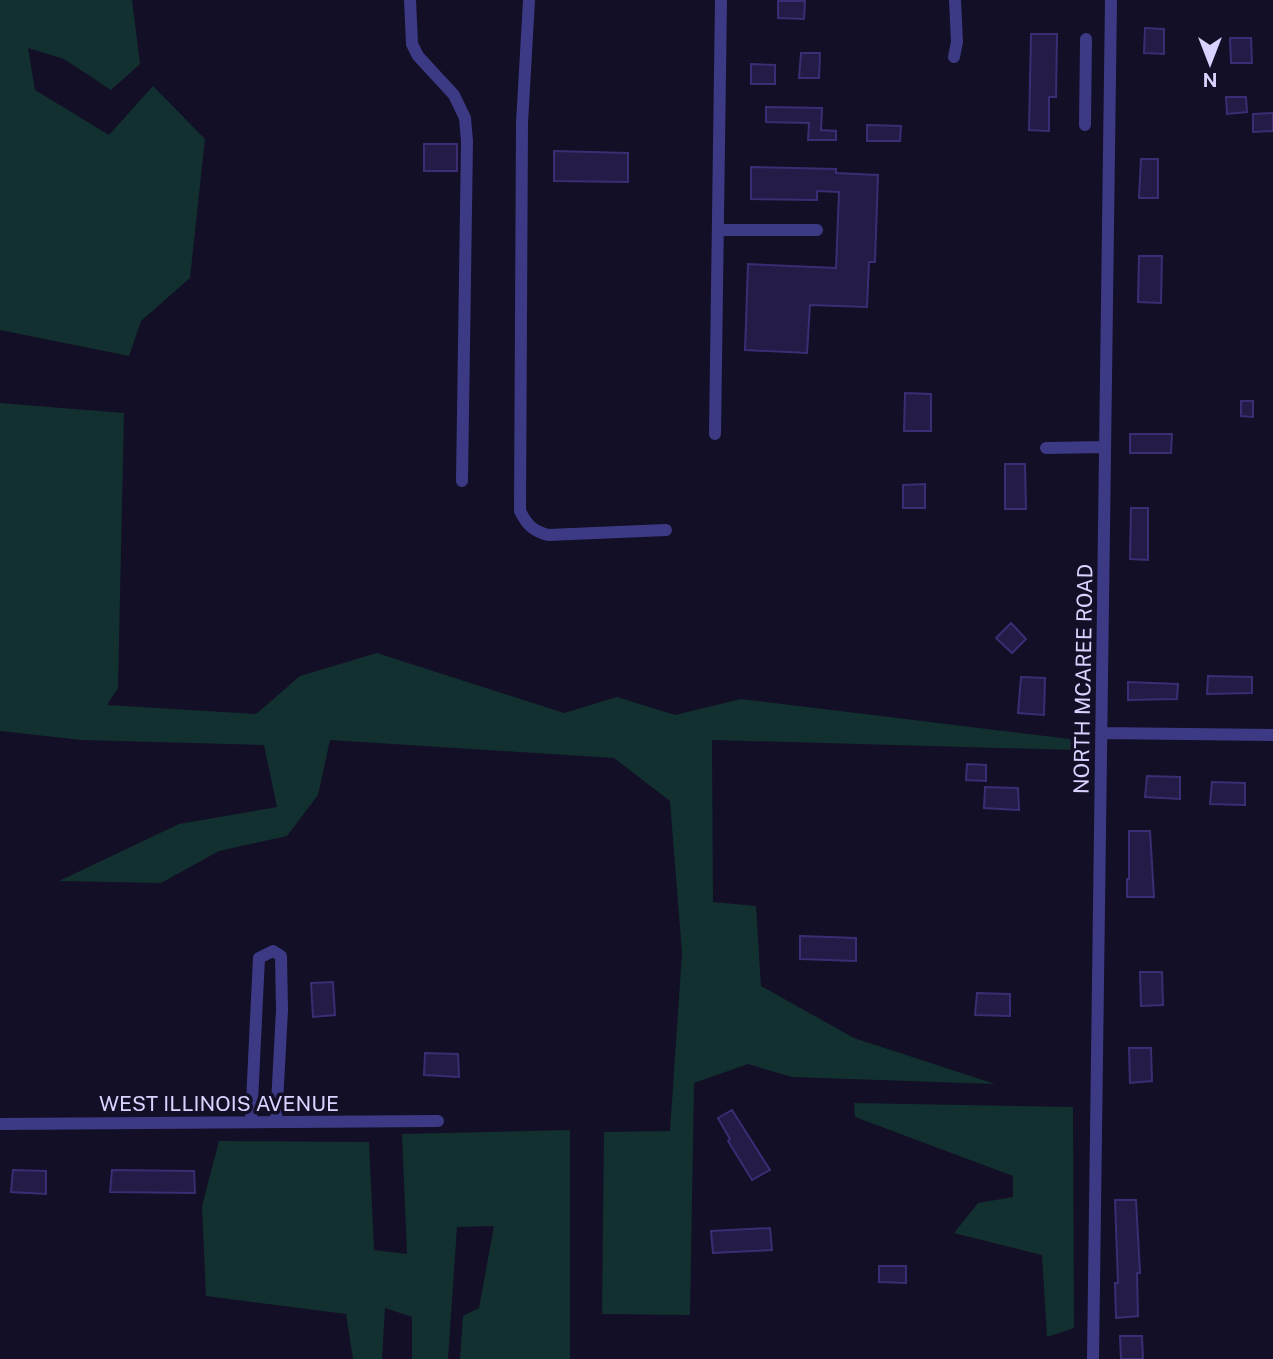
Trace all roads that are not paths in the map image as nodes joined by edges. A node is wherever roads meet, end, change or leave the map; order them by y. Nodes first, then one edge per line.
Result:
1 (410, 0) edge
2 (529, 0) edge
3 (721, 0) edge
4 (955, 0) edge
5 (1111, 0) edge
6 (1086, 39) dead end
7 (954, 57) dead end
8 (1086, 78) junction
9 (1110, 78) junction
10 (1086, 125) dead end
11 (718, 230) junction
12 (817, 230) dead end
13 (715, 434) dead end
14 (1105, 447) junction
15 (1046, 448) dead end
16 (462, 481) dead end
17 (666, 530) dead end
18 (1101, 733) junction
19 (1273, 735) edge
20 (438, 1121) dead end
21 (251, 1122) junction
22 (276, 1122) junction
23 (0, 1124) edge
24 (1093, 1359) edge

1 - 16 street
2 - 17 street
3 - 11 street
4 - 7 street
5 - 9 street, NORTH MCAREE ROAD
6 - 8 street
8 - 9 street
8 - 10 street
9 - 14 street, NORTH MCAREE ROAD
11 - 12 street
11 - 13 street
14 - 15 street
14 - 18 street, NORTH MCAREE ROAD
18 - 19 street
18 - 24 street, NORTH MCAREE ROAD
20 - 22 street, WEST ILLINOIS AVENUE
21 - 22 street, WEST ILLINOIS AVENUE
21 - 22 street
21 - 23 street, WEST ILLINOIS AVENUE

